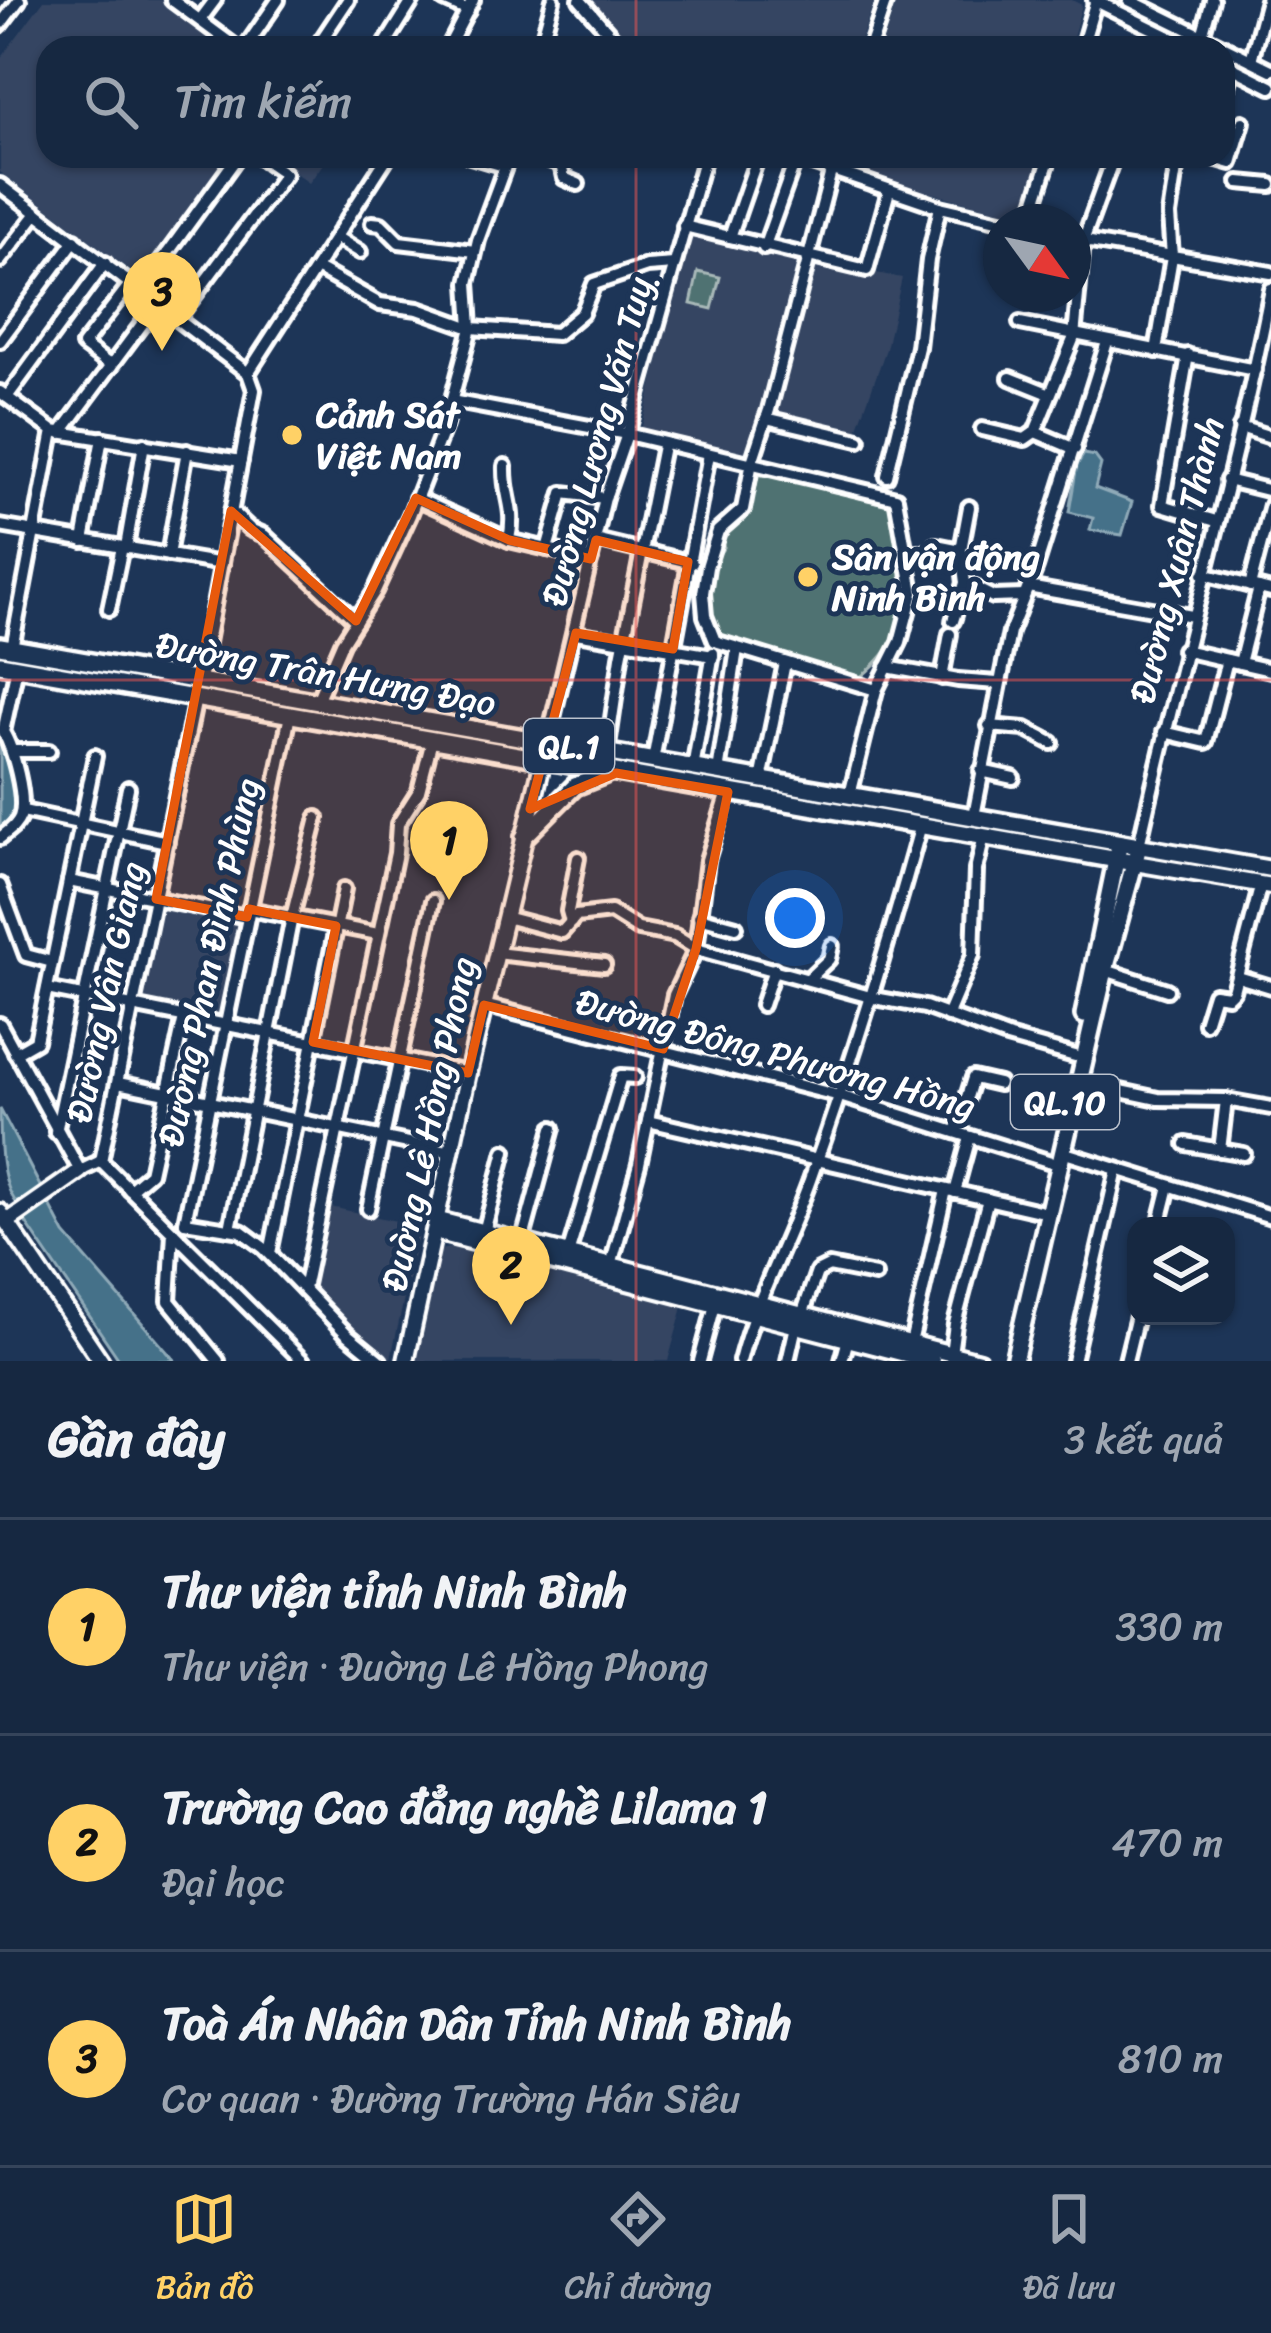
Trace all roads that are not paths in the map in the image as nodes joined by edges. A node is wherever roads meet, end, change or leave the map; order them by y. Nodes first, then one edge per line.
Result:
1 (19, 0) edge
2 (172, 0) edge
3 (215, 0) edge
4 (278, 0) edge
5 (349, 0) edge
6 (413, 0) edge
7 (444, 0) edge
8 (553, 0) edge
9 (580, 0) edge
10 (886, 0) edge
11 (1095, 0) edge
12 (1130, 0) edge
13 (1212, 0) edge
14 (1267, 0) edge
15 (471, 6) edge
16 (1155, 6) edge
17 (200, 20) junction
18 (0, 25) edge
19 (1159, 32) junction
20 (223, 36) edge
21 (250, 36) edge
22 (324, 36) edge
23 (390, 36) edge
24 (455, 36) edge
25 (543, 36) edge
26 (612, 36) edge
27 (874, 36) edge
28 (1085, 36) edge
29 (1158, 36) edge
30 (1167, 36) edge
31 (1202, 36) joint
32 (1235, 52) edge
33 (1251, 60) junction
34 (1235, 69) edge
35 (1271, 70) edge
36 (1271, 87) edge
37 (1243, 122) dead end
38 (1235, 149) edge
39 (229, 168) edge
40 (276, 168) edge
41 (379, 168) edge
42 (504, 168) edge
43 (562, 168) edge
44 (701, 168) edge
45 (754, 168) edge
46 (790, 168) edge
47 (820, 168) edge
48 (831, 168) edge
49 (1046, 168) edge
50 (1109, 168) edge
51 (1176, 168) edge
52 (830, 172) junction
53 (1239, 182) dead end
54 (0, 184) edge
55 (578, 184) dead end
56 (1271, 185) edge
57 (889, 191) junction
58 (1035, 204) edge
59 (940, 207) junction
60 (1091, 210) edge
61 (37, 213) junction
62 (983, 217) edge
63 (372, 224) dead end
64 (684, 226) junction
65 (730, 236) junction
66 (336, 237) junction
67 (75, 240) junction
68 (1091, 242) edge
69 (764, 248) junction
70 (476, 251) junction
71 (359, 252) dead end
72 (1172, 256) junction
73 (807, 257) junction
74 (1, 258) edge
75 (105, 262) junction
76 (674, 264) junction
77 (316, 268) junction
78 (1271, 273) edge
79 (135, 287) junction
80 (1271, 289) edge
81 (157, 304) junction
82 (1076, 312) edge
83 (177, 319) junction
84 (1020, 323) dead end
85 (471, 328) junction
86 (1075, 337) junction
87 (0, 340) edge
88 (1107, 342) junction
89 (1156, 351) junction
90 (1188, 355) junction
91 (111, 366) junction
92 (1256, 370) junction
93 (248, 374) junction
94 (1010, 378) dead end
95 (1050, 394) junction
96 (3, 395) edge
97 (452, 401) junction
98 (766, 418) junction
99 (1240, 427) junction
100 (982, 429) dead end
101 (57, 432) junction
102 (1035, 432) junction
103 (627, 434) junction
104 (1271, 435) edge
105 (102, 438) junction
106 (859, 440) dead end
107 (144, 444) junction
108 (664, 446) junction
109 (1075, 448) junction
110 (187, 451) junction
111 (709, 454) junction
112 (241, 461) junction
113 (752, 462) junction
114 (505, 466) dead end
115 (886, 476) dead end
116 (1227, 480) junction
117 (1271, 491) edge
118 (416, 498) junction
119 (605, 498) junction
120 (1271, 505) edge
121 (969, 507) dead end
122 (231, 512) junction
123 (1216, 520) junction
124 (0, 526) edge
125 (35, 532) junction
126 (509, 540) junction
127 (596, 540) junction
128 (83, 541) junction
129 (124, 547) junction
130 (547, 549) junction
131 (961, 550) junction
132 (643, 551) junction
133 (908, 552) junction
134 (169, 555) junction
135 (592, 560) junction
136 (688, 562) junction
137 (221, 564) junction
138 (707, 567) junction
139 (1202, 574) junction
140 (965, 583) junction
141 (1260, 589) edge
142 (1026, 591) junction
143 (109, 609) dead end
144 (1192, 616) junction
145 (356, 621) junction
146 (576, 633) junction
147 (716, 640) junction
148 (625, 642) junction
149 (737, 649) junction
150 (673, 650) junction
151 (1183, 650) junction
152 (712, 656) junction
153 (8, 658) edge
154 (1234, 662) junction
155 (785, 663) junction
156 (887, 667) junction
157 (1271, 670) edge
158 (942, 678) junction
159 (998, 682) junction
160 (198, 689) junction
161 (876, 690) junction
162 (317, 701) junction
163 (290, 715) junction
164 (989, 726) junction
165 (2, 731) edge
166 (1164, 732) junction
167 (432, 740) junction
168 (1052, 743) dead end
169 (14, 751) junction
170 (49, 751) dead end
171 (545, 752) junction
172 (607, 753) junction
173 (95, 756) dead end
174 (653, 761) junction
175 (693, 768) junction
176 (982, 771) junction
177 (616, 772) junction
178 (718, 772) junction
179 (1013, 778) dead end
180 (761, 780) junction
181 (128, 788) dead end
182 (728, 792) junction
183 (850, 795) junction
184 (23, 811) junction
185 (974, 817) junction
186 (316, 818) dead end
187 (81, 823) junction
188 (921, 825) junction
189 (119, 832) junction
190 (984, 836) junction
191 (524, 837) junction
192 (0, 838) edge
193 (167, 842) junction
194 (1118, 850) junction
195 (1137, 854) junction
196 (578, 858) dead end
197 (1271, 869) edge
198 (69, 881) junction
199 (0, 885) edge
200 (1266, 885) edge
201 (107, 888) junction
202 (344, 889) dead end
203 (156, 899) junction
204 (433, 901) dead end
205 (248, 913) junction
206 (699, 916) junction
207 (292, 917) junction
208 (505, 917) junction
209 (571, 922) junction
210 (336, 926) junction
211 (736, 927) dead end
212 (378, 934) junction
213 (832, 946) dead end
214 (697, 949) junction
215 (496, 953) junction
216 (52, 962) junction
217 (604, 965) dead end
218 (775, 969) junction
219 (1105, 970) junction
220 (1238, 977) junction
221 (808, 978) junction
222 (1271, 987) edge
223 (47, 989) junction
224 (1167, 990) dead end
225 (84, 997) junction
226 (874, 998) junction
227 (484, 1005) junction
228 (762, 1005) dead end
229 (134, 1006) junction
230 (184, 1016) junction
231 (947, 1016) junction
232 (1205, 1023) dead end
233 (0, 1024) edge
234 (225, 1025) junction
235 (269, 1033) junction
236 (314, 1042) junction
237 (663, 1049) junction
238 (354, 1050) junction
239 (16, 1053) junction
240 (1076, 1055) junction
241 (398, 1059) junction
242 (468, 1073) junction
243 (635, 1078) dead end
244 (1078, 1082) junction
245 (118, 1083) junction
246 (999, 1084) dead end
247 (1271, 1092) edge
248 (167, 1093) junction
249 (840, 1096) junction
250 (1226, 1100) junction
251 (209, 1102) junction
252 (1270, 1108) edge
253 (253, 1111) junction
254 (297, 1120) junction
255 (648, 1121) junction
256 (554, 1128) dead end
257 (338, 1129) junction
258 (56, 1132) junction
259 (956, 1132) junction
260 (970, 1137) junction
261 (382, 1138) junction
262 (1186, 1144) dead end
263 (1220, 1150) junction
264 (506, 1151) dead end
265 (452, 1152) junction
266 (1244, 1154) dead end
267 (1057, 1157) junction
268 (817, 1160) junction
269 (101, 1161) junction
270 (1117, 1170) junction
271 (80, 1171) junction
272 (1168, 1186) junction
273 (130, 1190) junction
274 (951, 1191) junction
275 (988, 1199) junction
276 (368, 1209) dead end
277 (1039, 1211) junction
278 (1161, 1217) edge
279 (1271, 1217) edge
280 (2, 1220) edge
281 (185, 1222) junction
282 (437, 1226) junction
283 (230, 1229) junction
284 (173, 1232) junction
285 (484, 1232) junction
286 (522, 1242) junction
287 (270, 1253) junction
288 (568, 1254) junction
289 (611, 1265) junction
290 (875, 1275) dead end
291 (635, 1278) junction
292 (304, 1289) junction
293 (715, 1305) junction
294 (755, 1309) junction
295 (799, 1320) junction
296 (1135, 1325) edge
297 (854, 1337) junction
298 (911, 1343) junction
299 (951, 1354) junction
300 (101, 1361) edge
301 (218, 1361) edge
302 (303, 1361) edge
303 (380, 1361) edge
304 (406, 1361) edge
305 (700, 1361) edge
306 (740, 1361) edge
307 (788, 1361) edge
308 (842, 1361) edge
309 (932, 1361) edge
310 (979, 1361) edge
311 (1004, 1361) edge
312 (1014, 1361) edge
313 (1073, 1361) edge
314 (1126, 1361) edge

1 - 18 street
2 - 17 street
3 - 17 street
4 - 21 street
5 - 22 street
6 - 23 street
7 - 15 street
8 - 25 street
9 - 26 street
10 - 27 street
11 - 19 street
11 - 28 street
12 - 16 street
13 - 31 street
14 - 33 street
15 - 24 street
16 - 31 street
17 - 20 street
19 - 29 street
19 - 30 street
32 - 33 street
33 - 35 street
34 - 36 street
37 - 38 street
39 - 79 street
40 - 83 street
41 - 66 street
42 - 70 street
43 - 55 street
44 - 64 street, Đường Lương Văn Tuỵ
45 - 65 street
46 - 69 street
47 - 52 street
48 - 52 street
49 - 58 street
50 - 60 street
51 - 72 street
52 - 57 street
52 - 73 street
53 - 56 street
54 - 61 street
57 - 59 street
57 - 73 street
59 - 62 street
59 - 115 street
61 - 67 street
61 - 74 street
63 - 70 street
64 - 65 street
64 - 76 street, Đường Lương Văn Tuỵ
65 - 69 street
66 - 71 street
66 - 77 street
67 - 75 street
67 - 87 street
68 - 72 street
69 - 73 street
70 - 85 street
72 - 78 street
72 - 89 street
73 - 98 street
75 - 79 street
75 - 96 street
76 - 85 street
76 - 103 street, Đường Lương Văn Tuỵ
77 - 85 street
77 - 93 street
79 - 81 street
79 - 91 street
80 - 92 street, Đường Xuân Thành
81 - 83 street
81 - 91 street
82 - 86 street
83 - 93 street
84 - 86 street
85 - 97 street
86 - 88 street
86 - 95 street
88 - 89 street
88 - 109 street
89 - 90 street
90 - 92 street
90 - 123 street
91 - 101 street
92 - 99 street, Đường Xuân Thành
93 - 112 street, Đường Vân Giang
94 - 95 street
95 - 102 street
96 - 101 street
97 - 103 street
97 - 118 street
98 - 106 street
98 - 113 street
99 - 104 street
99 - 116 street, Đường Xuân Thành
100 - 102 street
101 - 105 street
101 - 125 street
102 - 109 street
103 - 108 street
103 - 119 street, Đường Lương Văn Tuỵ
105 - 107 street
105 - 128 street
107 - 110 street
107 - 129 street
108 - 111 street
108 - 132 street
109 - 142 street
110 - 112 street
110 - 134 street
111 - 113 street
111 - 136 street
112 - 122 street, Đường Vân Giang
113 - 133 street
113 - 138 street
114 - 126 street
116 - 117 street
116 - 123 street, Đường Xuân Thành
118 - 126 street
118 - 145 street
119 - 127 street, Đường Lương Văn Tuỵ
119 - 130 street
120 - 141 street
121 - 131 street
122 - 137 street, Đường Vân Giang
122 - 145 street
123 - 139 street, Đường Xuân Thành
124 - 125 street
125 - 128 street
125 - 153 street
126 - 130 street
127 - 132 street
127 - 135 street, Đường Lương Văn Tuỵ
128 - 129 street
129 - 134 street
129 - 143 street
130 - 135 street
131 - 133 street
131 - 140 street
132 - 136 street
132 - 148 street
133 - 156 street
134 - 137 street
135 - 146 street, Đường Lương Văn Tuỵ
136 - 138 street
136 - 150 street
137 - 160 street, Đường Vân Giang
138 - 147 street
139 - 141 street
139 - 144 street, Đường Xuân Thành
140 - 142 street
140 - 158 street
141 - 154 street
142 - 144 street
142 - 159 street
144 - 151 street, Đường Xuân Thành
145 - 162 street
146 - 148 street
146 - 171 street, Đường Lương Văn Tuỵ
147 - 149 street
147 - 152 street
148 - 150 street
148 - 172 street
149 - 155 street
149 - 178 street
150 - 152 street
150 - 174 street
151 - 154 street
151 - 166 street, Đường Xuân Thành
152 - 175 street
153 - 160 highway, Đường Trân Hưng Đạo / QL.1
153 - 165 street
154 - 157 street
154 - 166 street
155 - 161 street
155 - 180 street
156 - 158 street
156 - 161 street
158 - 159 street
159 - 164 street
160 - 162 highway, Đường Trân Hưng Đạo / QL.1
160 - 163 highway, Đường Trân Hưng Đạo / QL.1
160 - 193 street, Đường Vân Giang
161 - 183 street
162 - 171 highway, Đường Trân Hưng Đạo / QL.1
163 - 167 highway, Đường Trân Hưng Đạo / QL.1
163 - 205 street, Đường Phan Đình Phùng
164 - 168 street
164 - 176 street
165 - 169 street
166 - 195 street, Đường Xuân Thành
167 - 171 highway, Đường Trân Hưng Đạo / QL.1
167 - 212 street
169 - 170 street
169 - 184 street
171 - 172 highway, Đường Trân Hưng Đạo / QL.1
171 - 177 highway, Đường Trân Hưng Đạo / QL.1
171 - 191 main road, Đuờng Lê Hồng Phong
172 - 174 highway, Đường Trân Hưng Đạo / QL.1
173 - 187 street
174 - 175 highway, Đường Trân Hưng Đạo / QL.1
175 - 178 highway, Đường Trân Hưng Đạo / QL.1
176 - 179 street
176 - 185 street
177 - 182 highway, Đường Trân Hưng Đạo / QL.1
177 - 191 highway
178 - 180 highway, Đường Trân Hưng Đạo / QL.1
180 - 183 highway, Đường Trân Hưng Đạo / QL.1
181 - 189 street
182 - 188 highway, Đường Trân Hưng Đạo / QL.1
182 - 206 street
183 - 185 highway, Đường Trân Hưng Đạo / QL.1
184 - 187 street
184 - 192 street
185 - 194 highway, Đường Trân Hưng Đạo / QL.1
186 - 207 street
187 - 189 street
187 - 198 street
188 - 190 highway, Đường Trân Hưng Đạo / QL.1
188 - 226 street
189 - 193 street
189 - 201 street
190 - 194 highway, Đường Trân Hưng Đạo / QL.1
190 - 231 street
191 - 208 main road, Đuờng Lê Hồng Phong
193 - 203 street, Đường Vân Giang
194 - 195 highway, Đường Trân Hưng Đạo / QL.1
194 - 240 highway, QL.10
195 - 197 main road, QL.1
195 - 200 main road, QL.1
195 - 219 highway, QL.10
196 - 209 street
198 - 201 street
198 - 216 street
199 - 216 street
200 - 220 street
201 - 203 street
201 - 225 street
202 - 210 street
203 - 205 street
203 - 229 street, Đường Vân Giang
204 - 241 street
205 - 207 street
205 - 234 street, Đường Phan Đình Phùng
206 - 211 street
206 - 214 street
207 - 210 street
207 - 235 street
208 - 209 street
208 - 215 main road, Đuờng Lê Hồng Phong
209 - 214 street
210 - 212 street
210 - 236 street
212 - 238 street
213 - 221 street
214 - 218 street
214 - 237 street
215 - 217 street
215 - 227 main road, Đuờng Lê Hồng Phong
216 - 223 street
218 - 221 street
218 - 228 street
219 - 224 street
219 - 244 highway, QL.10
220 - 222 street
220 - 232 street
221 - 226 street
223 - 225 street
223 - 239 street
225 - 229 street
225 - 258 street
226 - 231 street
226 - 249 street
227 - 237 street, Đường Đông Phương Hồng
227 - 242 main road, Đuờng Lê Hồng Phong
229 - 230 street
229 - 245 street, Đường Vân Giang
230 - 234 street
230 - 248 street
231 - 240 street
233 - 239 street
234 - 235 street
234 - 251 street, Đường Phan Đình Phùng
235 - 236 street
235 - 253 street
236 - 238 street
236 - 254 street
237 - 249 street, Đường Đông Phương Hồng
237 - 255 street
238 - 241 street
238 - 257 street
239 - 258 street
240 - 267 highway, QL.10
241 - 242 street
241 - 261 street
242 - 265 main road, Đuờng Lê Hồng Phong
243 - 288 street
244 - 250 street
244 - 267 highway, QL.10
245 - 248 street
245 - 269 street, Đường Vân Giang
246 - 259 street
247 - 252 street
248 - 251 street
248 - 273 street
249 - 259 street, Đường Đông Phương Hồng
249 - 268 street
250 - 252 street
250 - 263 street
251 - 253 street
251 - 281 street, Đường Phan Đình Phùng
253 - 254 street
253 - 283 street
254 - 257 street
254 - 287 street
255 - 268 street
255 - 289 street
256 - 286 street
257 - 261 street
257 - 292 street
258 - 271 street
259 - 260 street, Đường Đông Phương Hồng
260 - 267 street, Đường Đông Phương Hồng
260 - 274 street
261 - 265 street
261 - 276 street
262 - 263 street
263 - 266 street
264 - 285 street
265 - 282 main road, Đuờng Lê Hồng Phong
267 - 270 street, Đường Đông Phương Hồng
267 - 277 highway, QL.10
267 - 312 highway, QL.10
268 - 274 street
268 - 294 street
269 - 271 street
269 - 273 street, Đường Vân Giang
270 - 272 street, Đường Đông Phương Hồng
270 - 313 street
271 - 280 main road
272 - 278 street
272 - 279 street, Đường Đông Phương Hồng
273 - 284 street, Đường Vân Giang
274 - 275 street
274 - 298 street
275 - 277 street
275 - 299 street
277 - 311 highway, QL.10
280 - 300 main road
281 - 283 street
281 - 284 street
282 - 285 main road
282 - 291 main road
282 - 304 main road, Đuờng Lê Hồng Phong
283 - 287 street
284 - 301 street
284 - 302 street, Đường Vân Giang
285 - 286 main road
286 - 288 main road
287 - 292 street
288 - 289 main road
289 - 291 main road
290 - 295 street
291 - 293 main road
291 - 294 main road
292 - 303 street
293 - 294 main road
293 - 305 street
294 - 295 main road
294 - 306 street
295 - 297 main road
295 - 307 street
296 - 314 street
297 - 298 main road
297 - 308 street
297 - 309 main road
298 - 299 main road
299 - 310 main road

